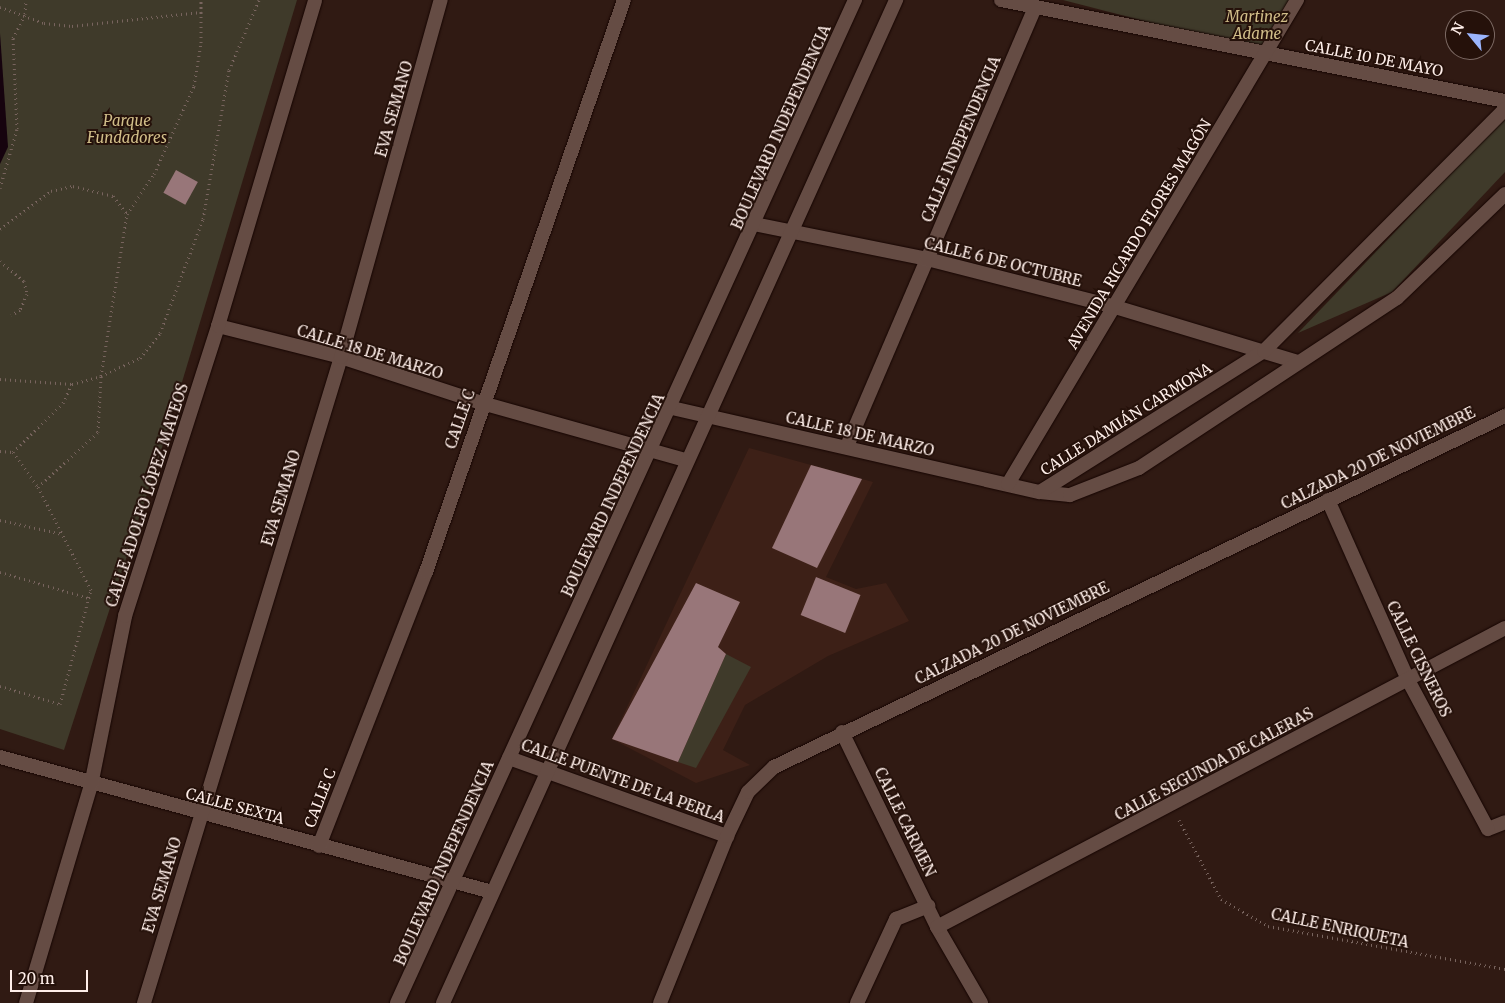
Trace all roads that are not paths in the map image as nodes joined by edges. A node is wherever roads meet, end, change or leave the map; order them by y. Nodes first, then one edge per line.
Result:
1 (315, 0) edge
2 (441, 0) edge
3 (624, 0) edge
4 (856, 0) edge
5 (896, 0) edge
6 (1001, 0) edge
7 (1297, 0) edge
8 (1034, 10) junction
9 (1268, 54) junction
10 (1505, 102) edge
11 (1505, 109) edge
12 (1505, 194) edge
13 (754, 224) junction
14 (790, 231) junction
15 (927, 259) junction
16 (1112, 306) junction
17 (218, 326) junction
18 (1264, 351) junction
19 (341, 357) junction
20 (1297, 362) junction
21 (482, 403) junction
22 (672, 408) junction
23 (1505, 416) edge
24 (705, 417) junction
25 (847, 446) junction
26 (652, 452) junction
27 (685, 460) junction
28 (1008, 484) junction
29 (1040, 492) junction
30 (1328, 500) junction
31 (1505, 628) edge
32 (1408, 680) junction
33 (842, 732) junction
34 (0, 757) edge
35 (509, 758) junction
36 (545, 771) junction
37 (91, 785) junction
38 (200, 814) junction
39 (1500, 826) edge
40 (726, 836) junction
41 (319, 846) junction
42 (455, 882) junction
43 (492, 892) junction
44 (928, 906) junction
45 (937, 927) junction
46 (26, 1003) edge
47 (144, 1003) edge
48 (397, 1003) edge
49 (442, 1003) edge
50 (660, 1003) edge
51 (857, 1003) edge
52 (981, 1003) edge

1 - 17 street, CALLE ADOLFO LÓPEZ MATEOS
2 - 19 street, EVA SEMANO
3 - 21 street, CALLE C
4 - 13 street, BOULEVARD INDEPENDENCIA
5 - 14 street
6 - 8 street, CALLE 10 DE MAYO
7 - 9 street, AVENIDA RICARDO FLORES MAGÓN
8 - 9 street, CALLE 10 DE MAYO
8 - 15 street, CALLE INDEPENDENCIA
9 - 10 street, CALLE 10 DE MAYO
9 - 16 street, AVENIDA RICARDO FLORES MAGÓN
11 - 18 street, CALLE DAMIÁN CARMONA
12 - 20 street, CALLE DAMIÁN CARMONA
13 - 14 street, CALLE 6 DE OCTUBRE
13 - 22 street, BOULEVARD INDEPENDENCIA
14 - 15 street, CALLE 6 DE OCTUBRE
14 - 24 street
15 - 16 street, CALLE 6 DE OCTUBRE
15 - 25 street, CALLE INDEPENDENCIA
16 - 18 street, CALLE 6 DE OCTUBRE
16 - 28 street, AVENIDA RICARDO FLORES MAGÓN
17 - 19 street, CALLE 18 DE MARZO
17 - 37 street, CALLE ADOLFO LÓPEZ MATEOS
18 - 20 street, CALLE 6 DE OCTUBRE
18 - 29 street, CALLE DAMIÁN CARMONA
19 - 21 street, CALLE 18 DE MARZO
19 - 38 street, EVA SEMANO
20 - 29 street, CALLE DAMIÁN CARMONA
21 - 26 street, CALLE 18 DE MARZO
21 - 41 street, CALLE C
22 - 24 street, CALLE 18 DE MARZO
22 - 26 street, BOULEVARD INDEPENDENCIA
23 - 30 street, CALZADA 20 DE NOVIEMBRE
24 - 25 street, CALLE 18 DE MARZO
24 - 27 street
25 - 28 street, CALLE 18 DE MARZO
26 - 27 street, CALLE 18 DE MARZO
26 - 35 street, BOULEVARD INDEPENDENCIA
27 - 36 street
28 - 29 street, CALLE 18 DE MARZO
30 - 32 street, CALLE CISNEROS
30 - 33 street, CALZADA 20 DE NOVIEMBRE
31 - 32 street, CALLE SEGUNDA DE CALERAS
32 - 39 street, CALLE CISNEROS
32 - 45 street, CALLE SEGUNDA DE CALERAS
33 - 40 street, CALZADA 20 DE NOVIEMBRE
33 - 44 street, CALLE CARMEN
34 - 37 street, CALLE SEXTA
35 - 36 street, CALLE PUENTE DE LA PERLA
35 - 42 street, BOULEVARD INDEPENDENCIA
36 - 40 street, CALLE PUENTE DE LA PERLA
36 - 43 street
37 - 38 street, CALLE SEXTA
37 - 46 street, CALLE ADOLFO LÓPEZ MATEOS
38 - 41 street, CALLE SEXTA
38 - 47 street, EVA SEMANO
40 - 50 street, CALZADA 20 DE NOVIEMBRE
41 - 42 street, CALLE SEXTA
42 - 43 street, CALLE SEXTA
42 - 48 street, BOULEVARD INDEPENDENCIA
43 - 49 street
44 - 45 street, CALLE CARMEN
44 - 51 street
45 - 52 street, CALLE CARMEN

